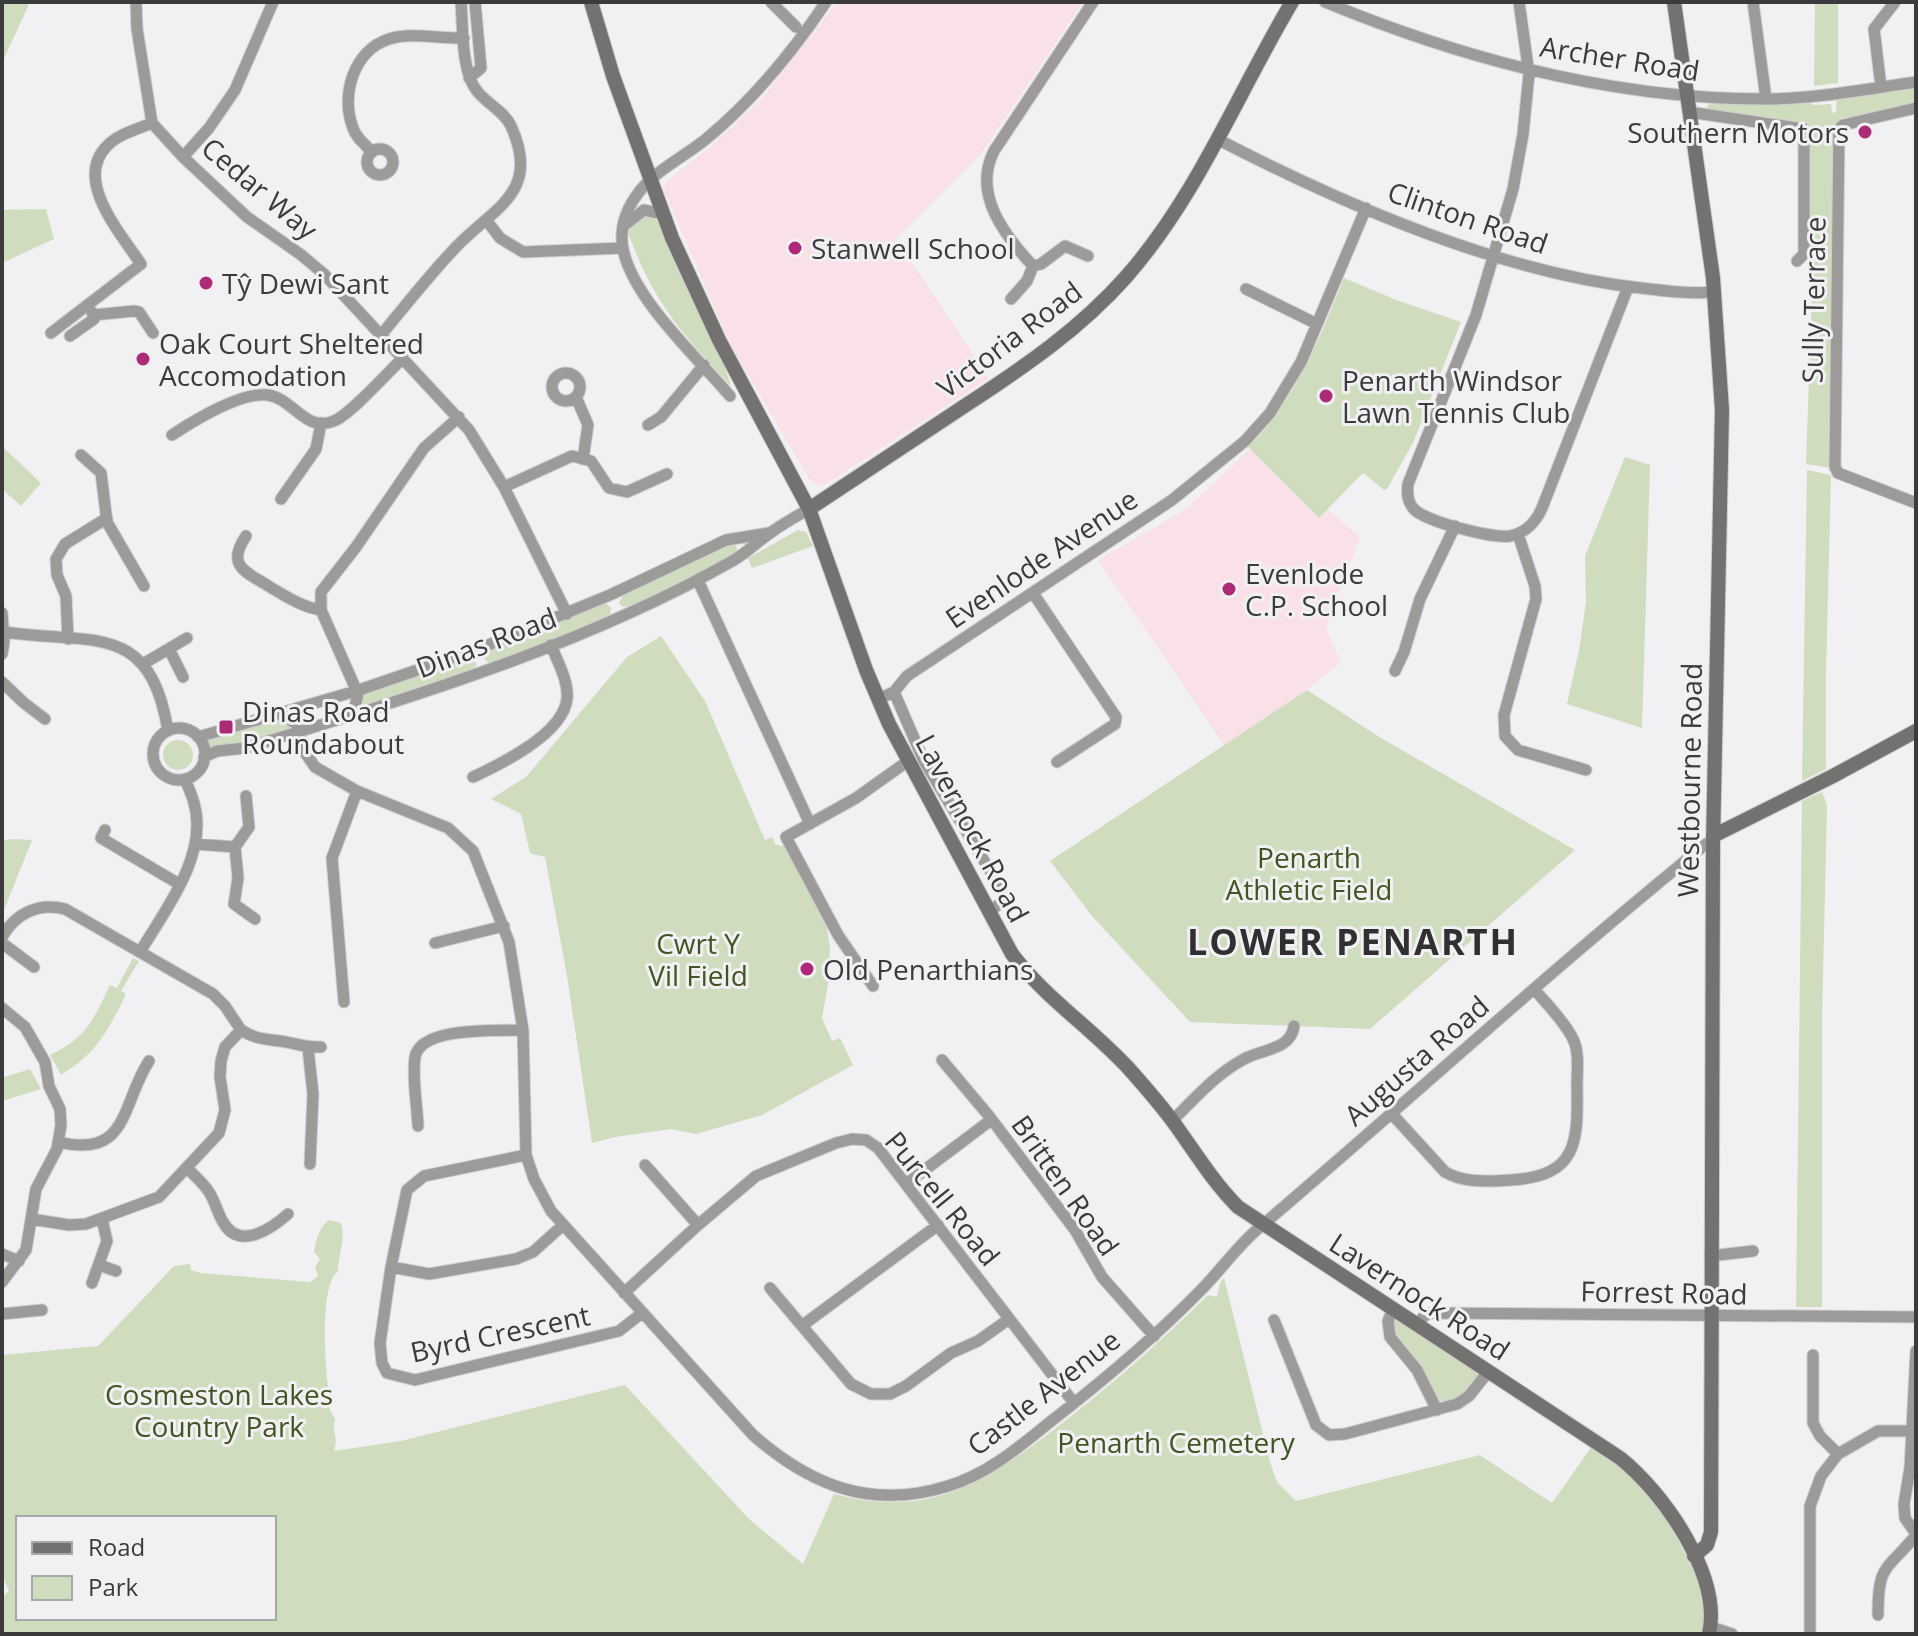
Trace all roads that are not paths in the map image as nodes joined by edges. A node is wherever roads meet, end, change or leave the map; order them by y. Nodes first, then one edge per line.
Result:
1 (136, 2) edge
2 (273, 2) edge
3 (461, 2) edge
4 (475, 2) edge
5 (591, 2) edge
6 (771, 2) edge
7 (826, 2) edge
8 (1093, 2) edge
9 (1292, 2) edge
10 (1325, 2) edge
11 (1519, 2) edge
12 (1674, 2) edge
13 (1753, 2) edge
14 (1895, 2) edge
15 (796, 27) dead end
16 (464, 38) junction
17 (1528, 68) junction
18 (469, 78) junction
19 (1916, 82) edge
20 (1881, 87) junction
21 (1687, 95) junction
22 (1766, 99) junction
23 (1916, 108) edge
24 (1689, 112) junction
25 (152, 123) junction
26 (1219, 140) junction
27 (372, 152) dead end
28 (183, 157) junction
29 (651, 179) junction
30 (1366, 208) junction
31 (663, 214) junction
32 (487, 221) junction
33 (622, 229) junction
34 (623, 248) junction
35 (1495, 255) junction
36 (1088, 256) dead end
37 (1797, 261) dead end
38 (1033, 266) junction
39 (1628, 287) junction
40 (1246, 289) dead end
41 (1714, 292) junction
42 (1011, 299) dead end
43 (90, 310) junction
44 (1317, 324) junction
45 (51, 333) dead end
46 (153, 333) dead end
47 (381, 335) junction
48 (70, 336) dead end
49 (403, 358) junction
50 (704, 365) junction
51 (730, 396) dead end
52 (576, 397) dead end
53 (459, 417) junction
54 (321, 423) junction
55 (648, 425) dead end
56 (172, 435) dead end
57 (81, 455) dead end
58 (583, 459) junction
59 (667, 474) dead end
60 (504, 487) junction
61 (281, 499) dead end
62 (1916, 503) edge
63 (809, 509) junction
64 (107, 518) junction
65 (1455, 526) junction
66 (769, 533) junction
67 (1518, 534) junction
68 (246, 536) dead end
69 (736, 537) junction
70 (745, 553) junction
71 (700, 585) dead end
72 (144, 586) dead end
73 (1033, 593) junction
74 (610, 595) junction
75 (321, 610) junction
76 (2, 613) edge
77 (567, 614) junction
78 (620, 616) junction
79 (4, 632) junction
80 (187, 638) dead end
81 (68, 639) junction
82 (551, 645) junction
83 (169, 649) junction
84 (476, 650) junction
85 (2, 654) edge
86 (143, 664) junction
87 (484, 671) junction
88 (1395, 671) dead end
89 (183, 677) dead end
90 (2, 682) edge
91 (356, 691) junction
92 (894, 692) junction
93 (878, 699) junction
94 (281, 714) junction
95 (353, 715) junction
96 (45, 719) dead end
97 (168, 731) junction
98 (1916, 731) edge
99 (298, 732) junction
100 (198, 737) junction
101 (204, 757) junction
102 (908, 761) junction
103 (1057, 762) dead end
104 (1586, 770) dead end
105 (473, 777) dead end
106 (185, 779) junction
107 (357, 791) junction
108 (246, 796) dead end
109 (810, 824) junction
110 (105, 830) dead end
111 (1713, 840) junction
112 (195, 844) junction
113 (235, 847) junction
114 (179, 884) junction
115 (988, 912) junction
116 (255, 919) dead end
117 (504, 926) junction
118 (2, 940) edge
119 (435, 943) dead end
120 (140, 952) junction
121 (34, 967) dead end
122 (873, 986) dead end
123 (1534, 989) junction
124 (344, 1002) dead end
125 (2, 1008) edge
126 (1294, 1026) dead end
127 (241, 1030) junction
128 (523, 1030) junction
129 (942, 1060) dead end
130 (149, 1061) dead end
131 (1391, 1113) junction
132 (991, 1120) junction
133 (1172, 1121) junction
134 (418, 1126) dead end
135 (59, 1142) junction
136 (526, 1155) junction
137 (310, 1164) dead end
138 (645, 1165) dead end
139 (188, 1169) junction
140 (906, 1184) junction
141 (288, 1214) dead end
142 (31, 1219) junction
143 (102, 1219) junction
144 (1264, 1224) junction
145 (563, 1225) junction
146 (698, 1225) junction
147 (938, 1225) junction
148 (1753, 1251) dead end
149 (2, 1254) edge
150 (1710, 1256) junction
151 (19, 1261) junction
152 (99, 1265) junction
153 (391, 1267) junction
154 (116, 1271) dead end
155 (2, 1282) edge
156 (92, 1283) dead end
157 (770, 1288) dead end
158 (624, 1293) junction
159 (1393, 1309) junction
160 (42, 1310) dead end
161 (642, 1313) junction
162 (2, 1314) edge
163 (1710, 1317) junction
164 (1916, 1317) edge
165 (1009, 1319) junction
166 (1274, 1320) dead end
167 (803, 1325) junction
168 (1417, 1325) junction
169 (1154, 1336) junction
170 (1916, 1351) edge
171 (1813, 1355) dead end
172 (1488, 1372) junction
173 (1074, 1403) junction
174 (1437, 1410) junction
175 (1912, 1431) junction
176 (1838, 1454) junction
177 (1916, 1534) edge
178 (1694, 1556) junction
179 (1878, 1615) dead end
180 (1710, 1631) edge
181 (1732, 1634) edge
182 (1810, 1634) edge

1 - 25 street
2 - 28 street
3 - 16 street
4 - 18 street
5 - 29 street, Lavernock Road
6 - 15 street
7 - 29 street
8 - 38 street
9 - 26 street, Victoria Road
10 - 17 street, Archer Road
11 - 17 street
12 - 21 street, Westbourne Road
13 - 22 street
14 - 20 street
16 - 18 street
16 - 27 street
17 - 21 street, Archer Road
17 - 35 street
18 - 32 street
19 - 20 street, Archer Road
20 - 22 street, Archer Road
21 - 22 street, Archer Road
21 - 24 street, Westbourne Road
23 - 62 street, Sully Terrace
24 - 37 street
24 - 41 street, Westbourne Road
25 - 28 street, Cedar Way
25 - 43 street
26 - 30 street, Clinton Road
26 - 63 street, Victoria Road
28 - 47 street, Cedar Way
29 - 31 street, Lavernock Road
29 - 33 street
30 - 35 street, Clinton Road
30 - 44 street, Evenlode Avenue
31 - 33 street
31 - 63 street, Lavernock Road
32 - 34 street
32 - 47 street
33 - 34 street
34 - 50 street
35 - 39 street, Clinton Road
35 - 65 street
36 - 38 street
38 - 42 street
39 - 41 street, Clinton Road
39 - 67 street
40 - 44 street
41 - 111 street, Westbourne Road
43 - 45 street
43 - 46 street
43 - 48 street
44 - 73 street, Evenlode Avenue
47 - 49 street, Cedar Way
49 - 53 street, Cedar Way
49 - 54 street
50 - 51 street
50 - 55 street
52 - 58 street
53 - 60 street, Cedar Way
53 - 75 street
54 - 56 street
54 - 61 street
57 - 64 street
58 - 59 street
58 - 60 street
60 - 77 street, Cedar Way
63 - 66 street, Dinas Road
63 - 93 street, Lavernock Road
64 - 72 street
64 - 81 street
65 - 67 street
65 - 88 street
66 - 69 street, Dinas Road
66 - 70 street, Dinas Road
67 - 104 street
68 - 75 street
69 - 70 street
69 - 74 street, Dinas Road
70 - 78 street, Dinas Road
71 - 109 street
73 - 92 street, Evenlode Avenue
73 - 103 street
74 - 77 street, Dinas Road
74 - 78 street
75 - 91 street
76 - 79 street
77 - 84 street, Dinas Road
78 - 82 street, Dinas Road
79 - 81 street
79 - 85 street
80 - 83 street
81 - 86 street
82 - 87 street, Dinas Road
82 - 105 street
83 - 86 street
83 - 89 street
84 - 87 street
84 - 91 street, Dinas Road
86 - 97 street
87 - 95 street, Dinas Road
90 - 96 street
91 - 94 street, Dinas Road
91 - 95 street
92 - 93 street, Evenlode Avenue
92 - 115 street
93 - 102 street, Lavernock Road
94 - 99 street
94 - 100 street, Dinas Road
95 - 99 street, Dinas Road
97 - 100 street
97 - 106 street
98 - 111 street
99 - 101 street, Dinas Road
99 - 107 street
100 - 101 street
101 - 106 street
102 - 109 street
102 - 115 street, Lavernock Road
106 - 112 street
107 - 117 street
107 - 124 street
108 - 113 street
109 - 122 street
110 - 114 street
111 - 123 street, Augusta Road
111 - 150 street, Westbourne Road
112 - 113 street
112 - 114 street
113 - 116 street
114 - 120 street
115 - 133 street, Lavernock Road
117 - 119 street
117 - 128 street
118 - 120 street
118 - 121 street
120 - 127 street
123 - 131 street, Augusta Road
123 - 131 street
125 - 135 street
126 - 133 street
127 - 137 street
127 - 139 street
128 - 134 street
128 - 136 street
129 - 132 street, Britten Road
130 - 135 street
131 - 144 street, Augusta Road
132 - 140 street
132 - 169 street, Britten Road
133 - 144 street, Lavernock Road
135 - 142 street
136 - 145 street, Castle Avenue
136 - 153 street, Byrd Crescent
138 - 146 street
139 - 141 street
139 - 143 street
140 - 146 street, Purcell Road
140 - 147 street, Purcell Road
142 - 143 street
142 - 151 street
143 - 152 street
144 - 159 street, Lavernock Road
144 - 169 street, Castle Avenue
145 - 153 street
145 - 158 street, Castle Avenue
146 - 158 street, Purcell Road
147 - 165 street, Purcell Road
147 - 167 street
148 - 150 street
149 - 151 street
150 - 163 street, Westbourne Road
151 - 155 street
152 - 154 street
152 - 156 street
153 - 161 street, Byrd Crescent
157 - 167 street
158 - 161 street, Castle Avenue
159 - 168 street, Lavernock Road
159 - 174 street
160 - 162 street
161 - 173 street, Castle Avenue
163 - 164 street, Forrest Road
163 - 168 street, Forrest Road
163 - 178 street, Westbourne Road
165 - 167 street
165 - 173 street, Purcell Road
166 - 174 street
168 - 172 street, Lavernock Road
169 - 173 street, Castle Avenue
170 - 175 street
171 - 176 street
172 - 174 street
172 - 178 street, Lavernock Road
175 - 176 street
175 - 177 street
176 - 182 street
177 - 179 street
178 - 180 street, Lavernock Road
180 - 181 street

